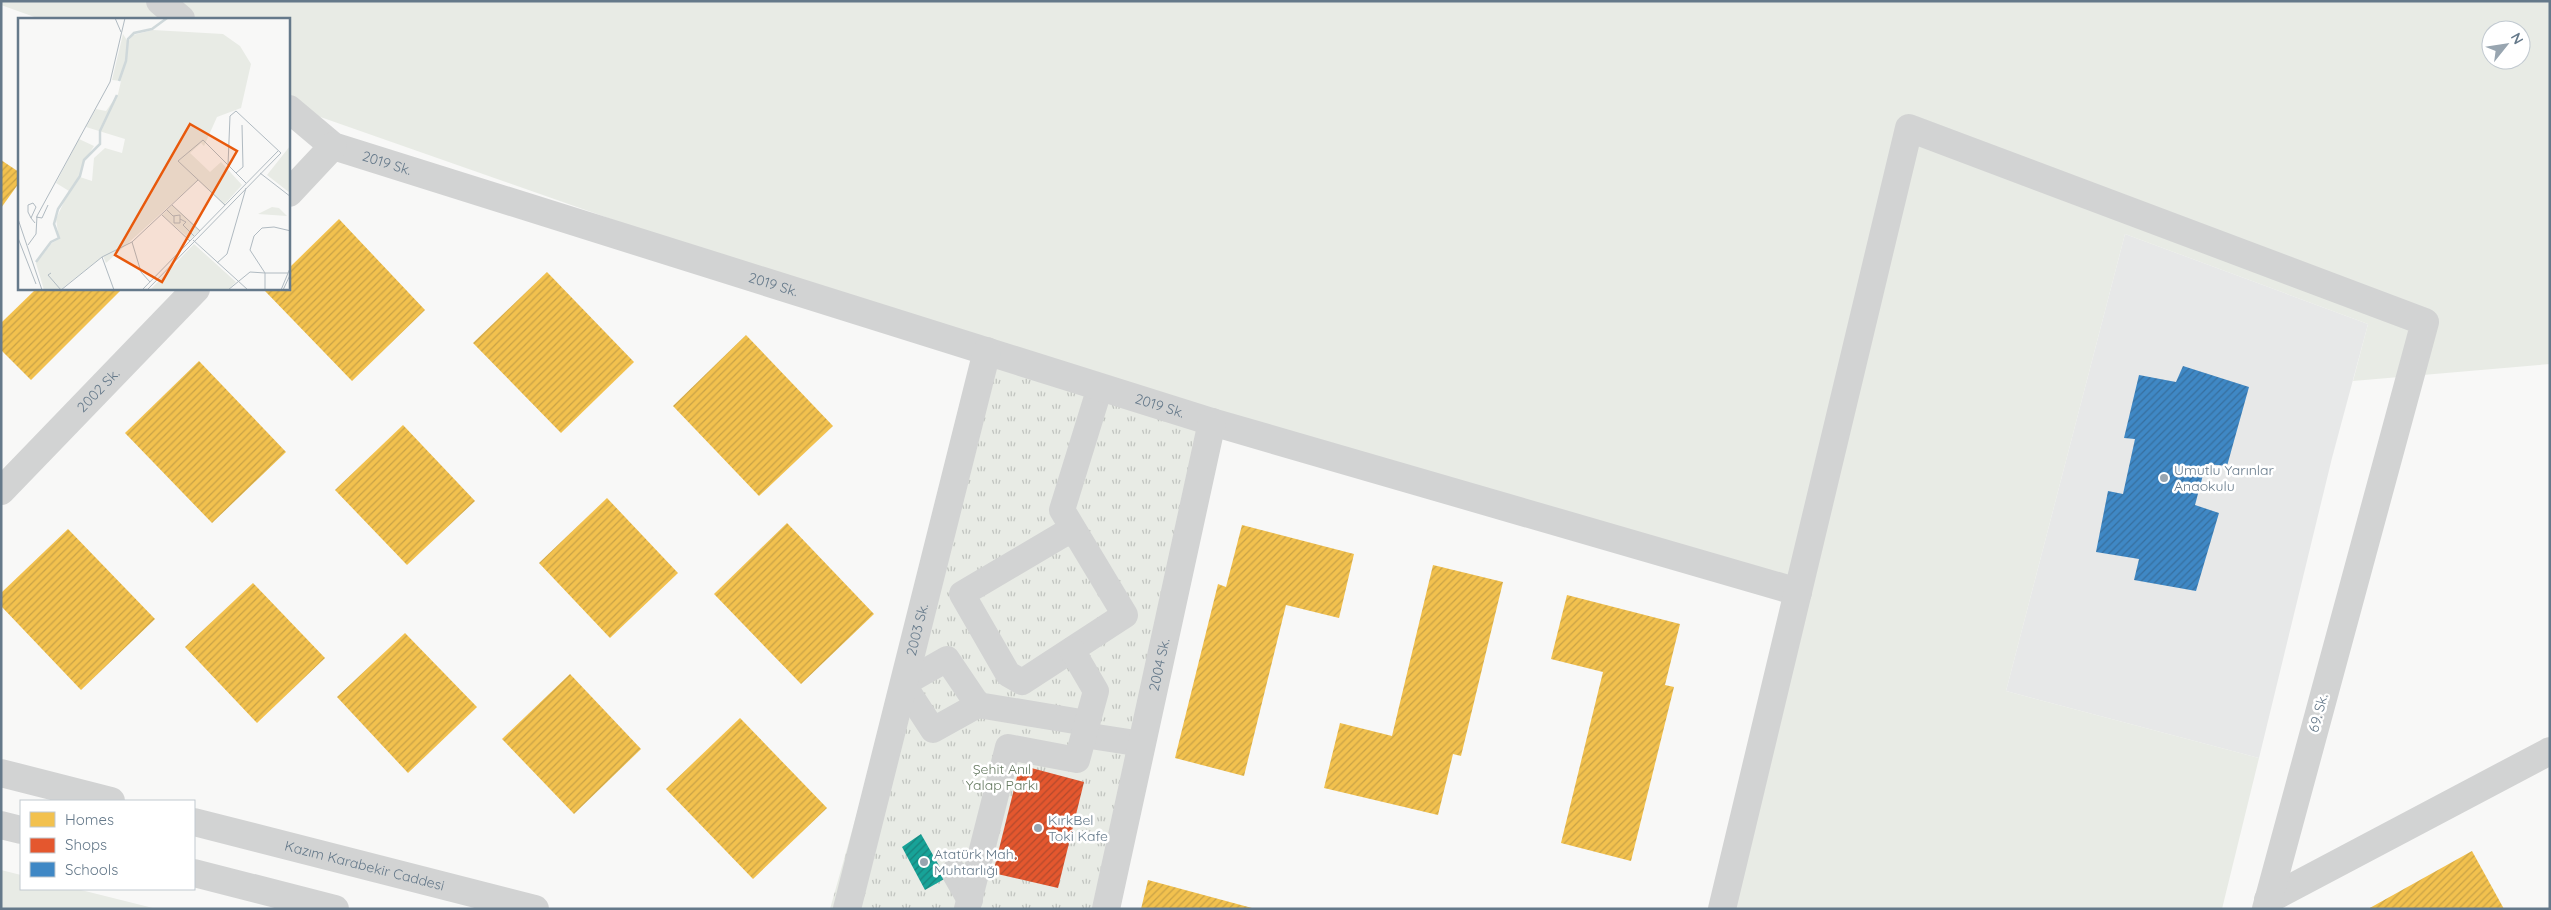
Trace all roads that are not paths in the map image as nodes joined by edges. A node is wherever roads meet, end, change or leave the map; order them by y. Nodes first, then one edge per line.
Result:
1 (160, 1) edge
2 (180, 18) edge
3 (290, 110) edge
4 (333, 146) junction
5 (290, 192) edge
6 (195, 290) edge
7 (987, 351) junction
8 (1100, 387) junction
9 (1212, 422) junction
10 (1, 491) edge
11 (1072, 529) junction
12 (1798, 592) junction
13 (1072, 650) junction
14 (903, 684) junction
15 (978, 704) junction
16 (1085, 729) junction
17 (1142, 744) junction
18 (2550, 751) edge
19 (1, 773) edge
20 (107, 800) edge
21 (195, 822) edge
22 (1, 825) edge
23 (20, 830) edge
24 (954, 872) dead end
25 (195, 873) edge
26 (968, 904) edge
27 (2267, 904) edge
28 (335, 909) edge
29 (536, 909) edge
30 (847, 909) edge
31 (1106, 909) edge
32 (1722, 909) edge

1 - 2 street
3 - 4 street
4 - 5 street
4 - 7 street, 2019 Sk.
6 - 10 street, 2002 Sk.
7 - 8 street, 2019 Sk.
7 - 14 street, 2003 Sk.
8 - 9 street, 2019 Sk.
8 - 11 street
9 - 12 street, 2019 Sk.
9 - 17 street, 2004 Sk.
11 - 13 street
11 - 13 street
12 - 27 street, 69. Sk.
12 - 32 street
13 - 16 street
14 - 15 street
14 - 15 street
14 - 30 street, 2003 Sk.
15 - 16 street
16 - 17 street
16 - 26 street
17 - 31 street, 2004 Sk.
18 - 27 street
19 - 20 street
21 - 29 street, Kazım Karabekir Caddesi
22 - 23 street
24 - 26 street
25 - 28 street

